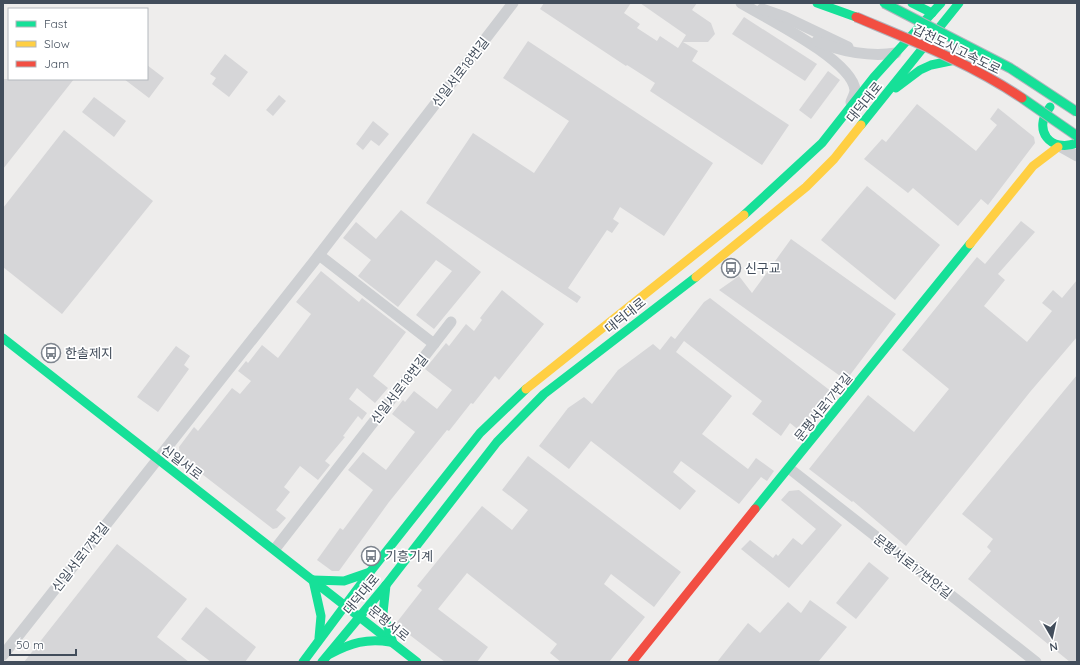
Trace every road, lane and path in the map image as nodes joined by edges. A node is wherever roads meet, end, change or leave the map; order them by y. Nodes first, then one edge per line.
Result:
1 (513, 3) edge
2 (741, 3) edge
3 (817, 3) edge
4 (884, 3) edge
5 (912, 3) edge
6 (959, 3) edge
7 (934, 11) edge
8 (941, 25) junction
9 (916, 31) junction
10 (930, 39) junction
11 (896, 53) junction
12 (965, 58) junction
13 (885, 96) junction
14 (1067, 101) junction
15 (1077, 105) edge
16 (849, 106) junction
17 (1077, 112) edge
18 (1042, 119) junction
19 (1046, 137) junction
20 (1060, 147) junction
21 (1077, 147) edge
22 (1033, 166) junction
23 (319, 255) junction
24 (451, 322) dead end
25 (3, 338) edge
26 (434, 344) junction
27 (157, 459) junction
28 (790, 469) junction
29 (275, 549) junction
30 (370, 572) junction
31 (314, 580) junction
32 (386, 585) junction
33 (345, 605) junction
34 (360, 616) junction
35 (318, 643) junction
36 (393, 643) junction
37 (3, 655) edge
38 (324, 659) edge
39 (303, 662) edge
40 (417, 662) edge
41 (632, 662) edge
42 (1036, 662) edge

1 - 23 street, 신일서로18번길
2 - 11 street
2 - 16 street
3 - 21 main road, 갑천도시고속도로, bridge
4 - 17 main road, 갑천도시고속도로, bridge
5 - 7 main road
6 - 8 main road, 대덕대로
7 - 8 main road
7 - 9 main road, 대덕대로
8 - 10 main road, 대덕대로
8 - 14 main road
9 - 10 main road
9 - 11 main road, 대덕대로
10 - 12 main road
10 - 13 main road, 대덕대로
11 - 16 main road, 대덕대로
12 - 13 main road
12 - 18 main road
13 - 32 main road, 대덕대로
14 - 15 main road
14 - 18 main road
16 - 30 main road, 대덕대로
18 - 19 main road
19 - 20 main road
19 - 22 main road
20 - 21 street
20 - 22 main road
22 - 28 main road, 문평서로17번길
23 - 26 street, 신일서로18번길
23 - 27 street, 신일서로18번길
24 - 26 street
25 - 27 main road, 신일서로
26 - 29 street, 신일서로18번길
27 - 29 main road, 신일서로
27 - 37 street, 신일서로17번길
28 - 41 main road, 문평서로17번길
28 - 42 street, 문평서로17번안길
29 - 31 main road, 신일서로
30 - 31 main road
30 - 33 main road, 대덕대로
31 - 33 main road, 신일서로
31 - 35 main road
32 - 34 main road, 대덕대로
32 - 36 main road
33 - 34 main road, 문평서로
33 - 35 main road, 대덕대로
34 - 36 main road, 문평서로
34 - 38 main road, 대덕대로
35 - 39 main road, 대덕대로
36 - 38 main road
36 - 40 main road, 문평서로

